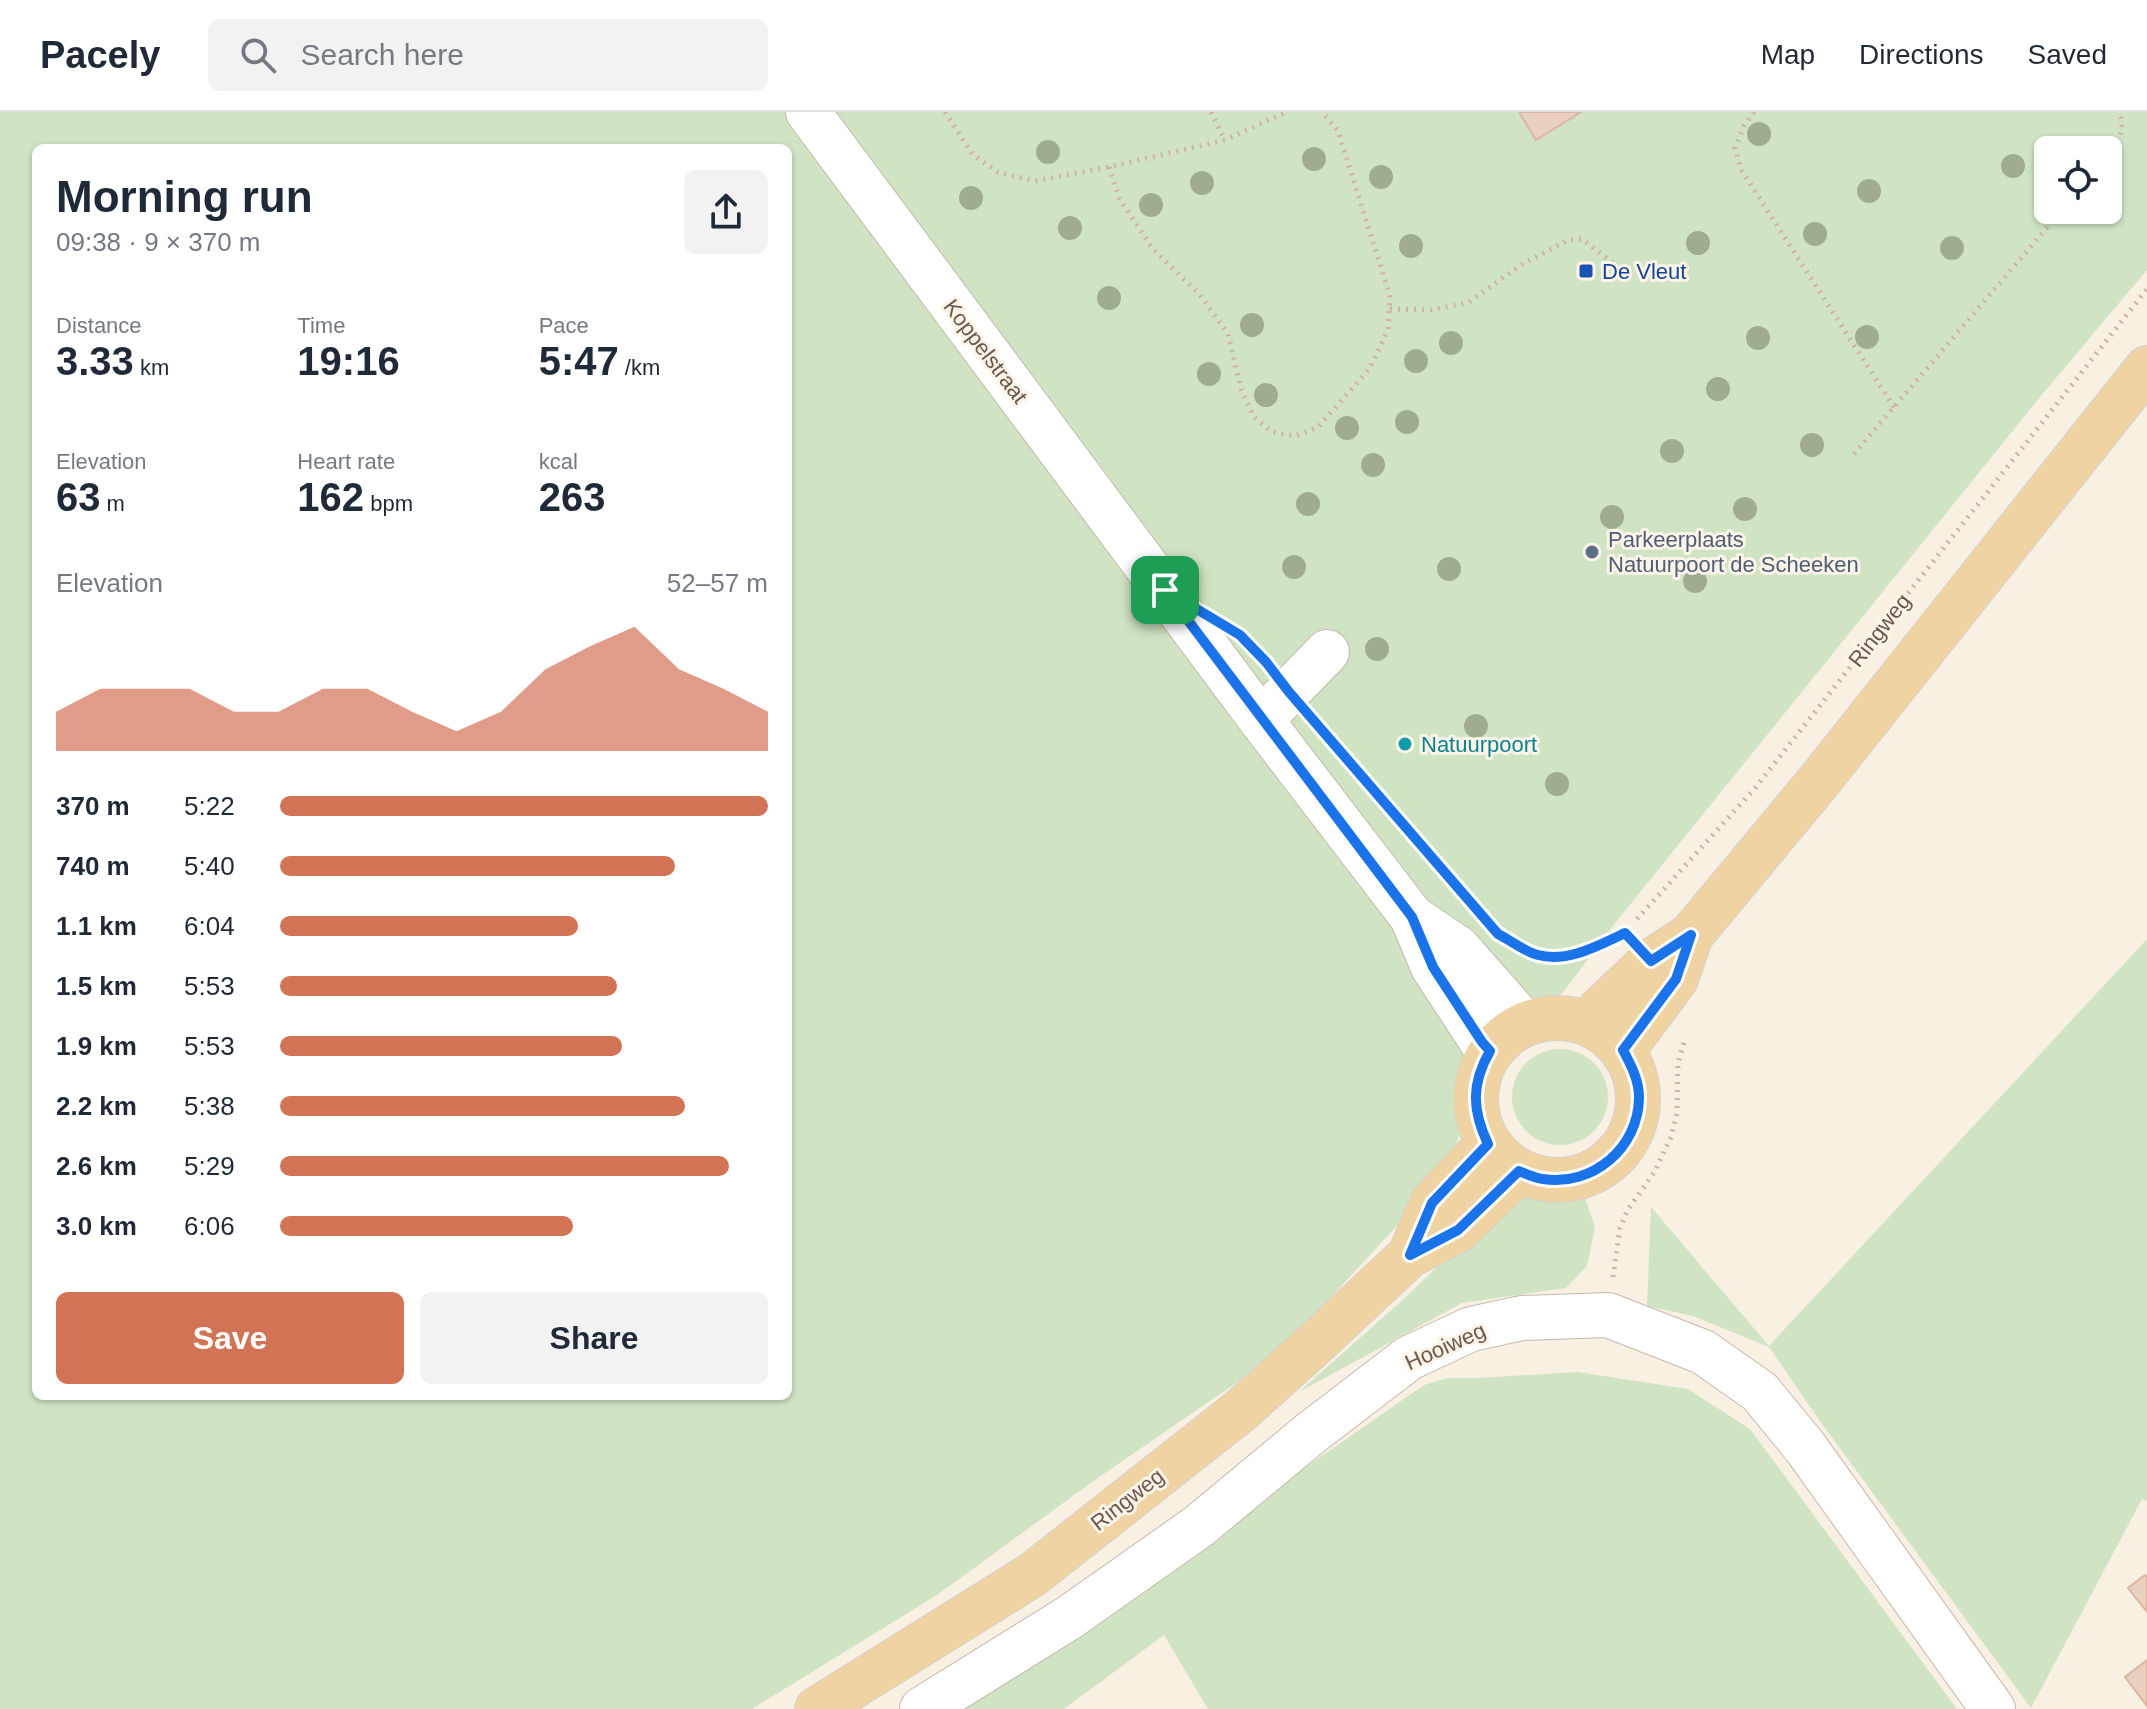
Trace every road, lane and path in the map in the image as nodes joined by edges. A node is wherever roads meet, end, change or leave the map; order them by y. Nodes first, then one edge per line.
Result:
1 (808, 112) edge
2 (945, 112) edge
3 (1211, 112) edge
4 (1286, 112) edge
5 (1322, 112) edge
6 (1754, 112) edge
7 (2119, 112) edge
8 (2120, 136) edge
9 (1225, 140) junction
10 (1109, 167) junction
11 (2050, 224) edge
12 (1617, 266) dead end
13 (2147, 289) edge
14 (1390, 309) junction
15 (2147, 368) edge
16 (1895, 409) junction
17 (1854, 454) dead end
18 (1327, 652) dead end
19 (1261, 720) junction
20 (1331, 740) dead end
21 (1412, 917) junction
22 (1487, 922) dead end
23 (1498, 934) dead end
24 (1691, 935) junction
25 (1638, 947) junction
26 (1587, 1022) junction
27 (1524, 1023) junction
28 (1689, 1033) dead end
29 (1623, 1050) junction
30 (1490, 1051) junction
31 (1504, 1158) junction
32 (1608, 1315) junction
33 (817, 1709) edge
34 (922, 1709) edge
35 (1993, 1709) edge

1 - 19 street, Koppelstraat
2 - 10 path
3 - 9 path
4 - 9 path
5 - 14 path
6 - 16 path
7 - 8 path
9 - 10 path
10 - 14 path
11 - 16 path
12 - 14 path
13 - 25 path, Ringweg
15 - 24 main road
16 - 17 path
18 - 19 street
19 - 21 street, Koppelstraat
20 - 22 path
21 - 27 street, Koppelstraat
21 - 30 street, Koppelstraat
23 - 25 path
24 - 25 main road
24 - 29 main road
25 - 26 main road
26 - 27 main road
26 - 29 main road
27 - 30 main road
28 - 32 path
29 - 31 main road
30 - 31 main road
31 - 33 main road, Ringweg
32 - 34 street, Hooiweg
32 - 35 street, Hooiweg

